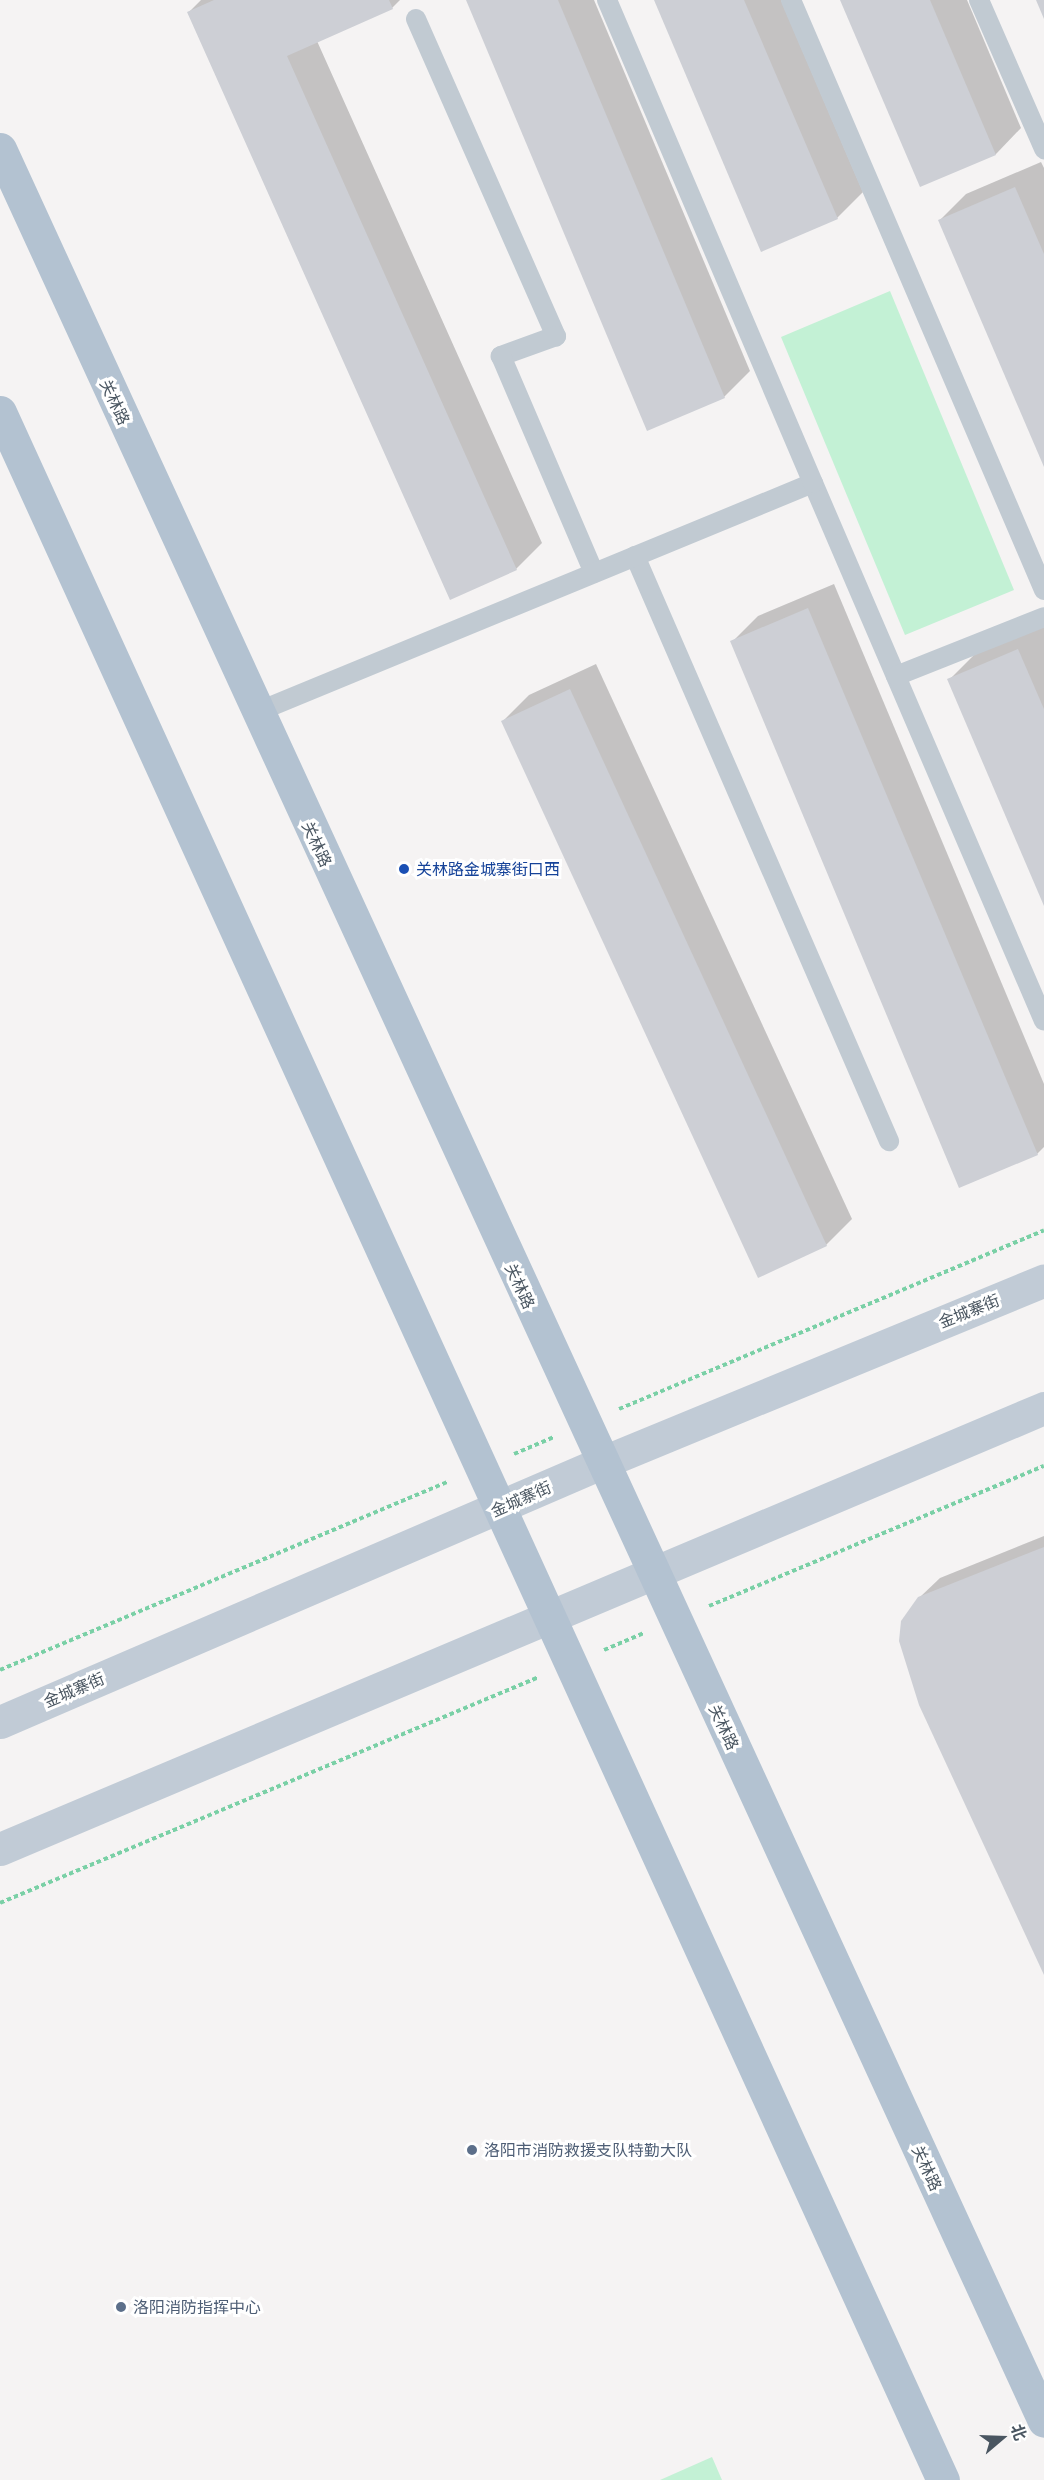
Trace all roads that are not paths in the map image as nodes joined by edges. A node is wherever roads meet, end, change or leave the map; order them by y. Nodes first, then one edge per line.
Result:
1 (607, 0) edge
2 (791, 0) edge
3 (979, 0) edge
4 (416, 19) dead end
5 (0, 149) edge
6 (1044, 149) edge
7 (0, 412) edge
8 (813, 483) junction
9 (635, 556) junction
10 (594, 573) junction
11 (1044, 590) edge
12 (1044, 616) edge
13 (896, 676) junction
14 (257, 712) junction
15 (1044, 1021) edge
16 (889, 1141) dead end
17 (1044, 1280) edge
18 (1044, 1408) edge
19 (601, 1463) junction
20 (498, 1509) junction
21 (652, 1572) junction
22 (550, 1616) junction
23 (0, 1722) edge
24 (0, 1849) edge
25 (1044, 2421) edge
26 (943, 2480) edge

1 - 8 lane
2 - 11 lane
3 - 6 lane
4 - 10 lane
5 - 14 main road, 关林路
7 - 20 main road
8 - 9 lane
8 - 13 lane
9 - 10 lane
9 - 16 lane
10 - 14 lane
12 - 13 lane
13 - 15 lane
14 - 19 main road, 关林路
17 - 19 main road, 金城寨街
18 - 21 main road
19 - 20 main road, 金城寨街
19 - 21 main road, 关林路
20 - 22 main road
20 - 23 main road, 金城寨街
21 - 22 main road
21 - 25 main road, 关林路
22 - 24 main road
22 - 26 main road

